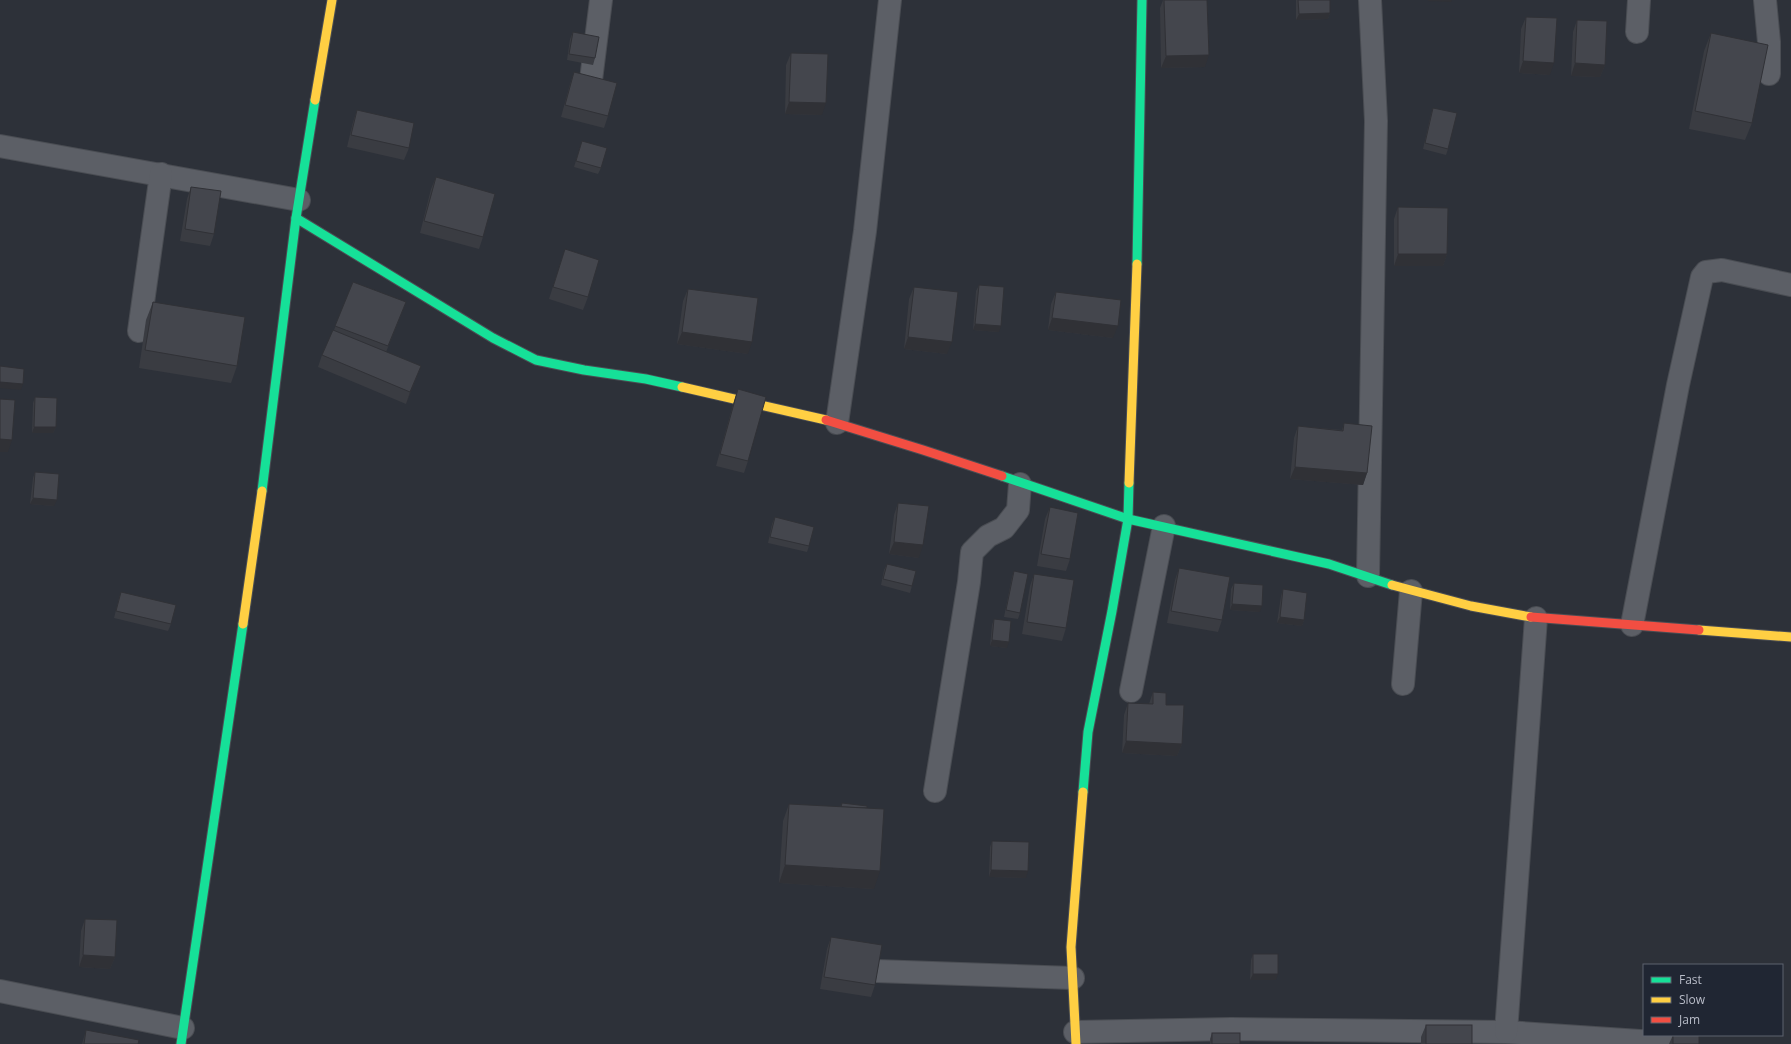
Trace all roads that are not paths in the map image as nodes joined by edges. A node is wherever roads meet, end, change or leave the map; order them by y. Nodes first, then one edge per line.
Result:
1 (332, 0) edge
2 (601, 0) edge
3 (890, 0) edge
4 (1142, 0) edge
5 (1370, 0) edge
6 (1639, 0) edge
7 (1765, 0) edge
8 (1637, 32) dead end
9 (1769, 74) dead end
10 (590, 88) edge
11 (0, 146) edge
12 (161, 174) junction
13 (298, 209) junction
14 (1790, 280) edge
15 (139, 331) dead end
16 (837, 423) junction
17 (1020, 484) junction
18 (1128, 519) junction
19 (1164, 526) junction
20 (1368, 576) junction
21 (1411, 591) junction
22 (1536, 618) junction
23 (1632, 625) junction
24 (1791, 637) edge
25 (1403, 684) dead end
26 (1131, 691) dead end
27 (935, 791) dead end
28 (840, 970) edge
29 (1074, 978) junction
30 (0, 991) edge
31 (1506, 1032) junction
32 (182, 1036) edge
33 (1075, 1038) edge
34 (1685, 1044) edge

1 - 13 street
2 - 10 street
3 - 16 street
4 - 18 street
5 - 20 street
6 - 8 street
7 - 9 street
11 - 12 street
12 - 13 street
12 - 15 street
13 - 16 street
13 - 32 street
14 - 23 street
16 - 17 street
17 - 18 street
17 - 27 street
18 - 19 street
18 - 29 street
19 - 20 street
19 - 26 street
20 - 21 street
21 - 22 street
21 - 25 street
22 - 23 street
22 - 31 street
23 - 24 street
28 - 29 street
29 - 33 street
30 - 32 street
31 - 33 street
31 - 34 street

